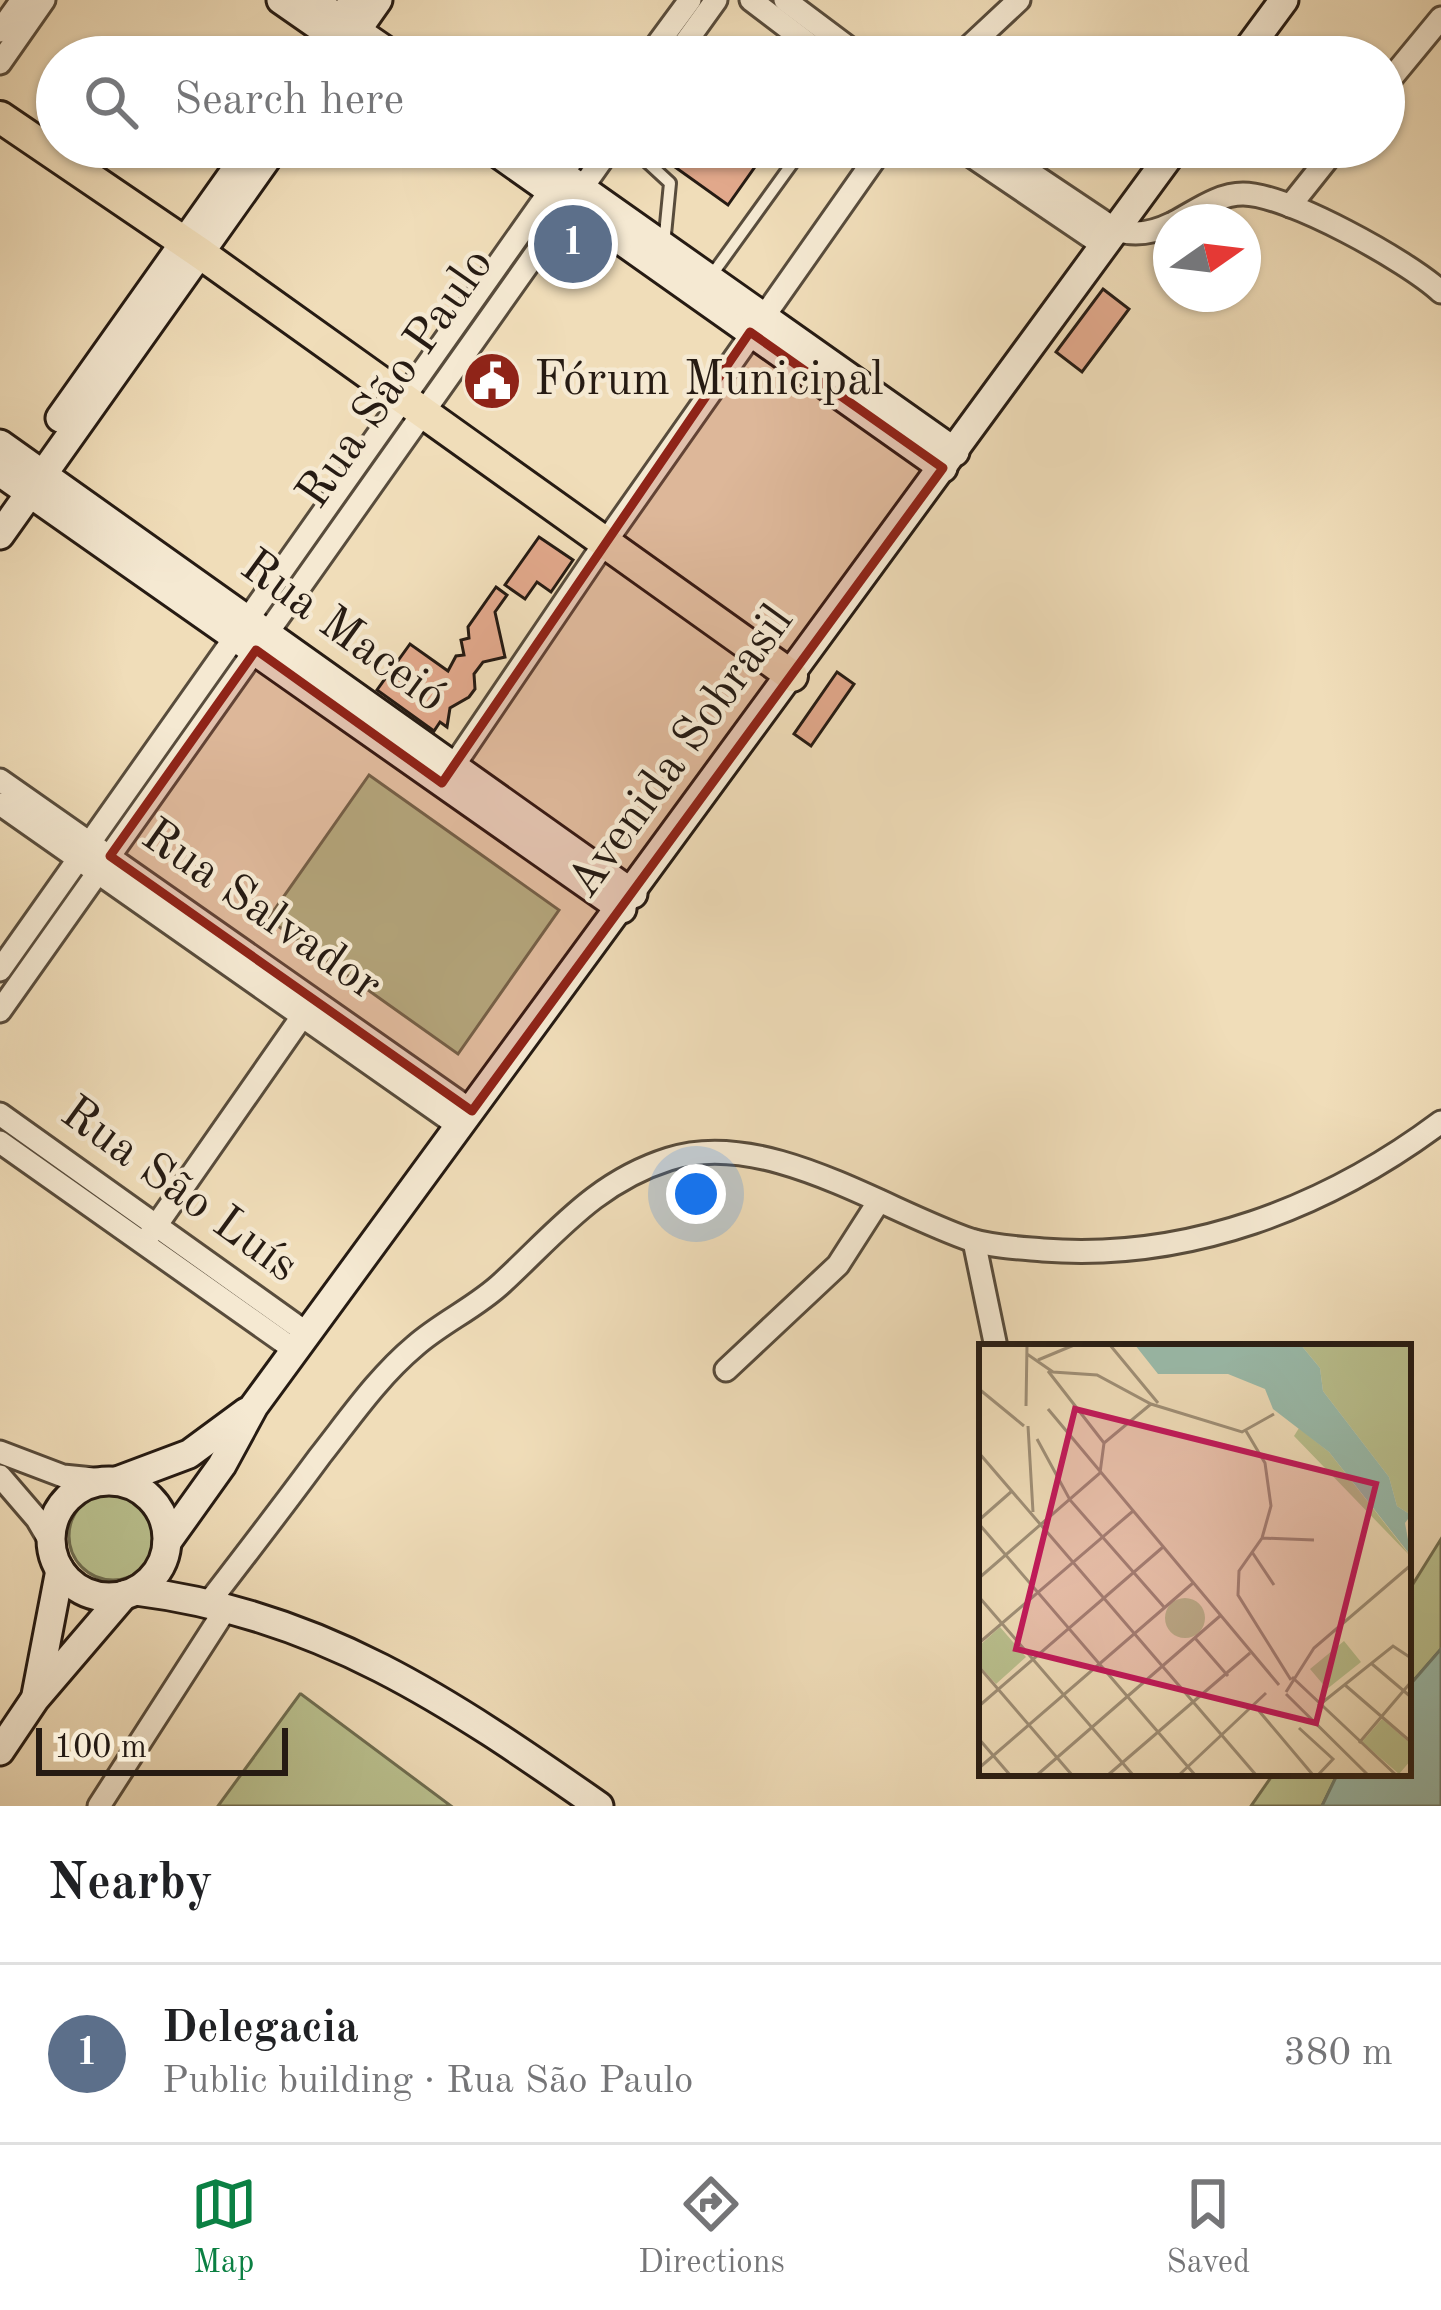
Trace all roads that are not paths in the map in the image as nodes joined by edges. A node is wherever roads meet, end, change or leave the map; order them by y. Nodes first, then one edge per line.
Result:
1 (22, 0) edge
2 (44, 0) edge
3 (281, 0) edge
4 (312, 0) edge
5 (378, 0) edge
6 (690, 0) edge
7 (716, 0) edge
8 (752, 0) edge
9 (1018, 0) edge
10 (1284, 0) edge
11 (784, 8) edge
12 (1441, 18) edge
13 (0, 31) edge
14 (340, 36) edge
15 (341, 36) edge
16 (345, 36) edge
17 (663, 36) edge
18 (691, 36) edge
19 (821, 36) edge
20 (980, 36) edge
21 (1257, 36) edge
22 (1405, 62) edge
23 (0, 63) edge
24 (0, 117) edge
25 (0, 139) edge
26 (36, 144) edge
27 (36, 162) edge
28 (46, 168) edge
29 (68, 168) edge
30 (245, 168) edge
31 (252, 168) edge
32 (528, 168) edge
33 (544, 168) edge
34 (574, 168) edge
35 (588, 168) edge
36 (654, 168) edge
37 (789, 168) edge
38 (868, 168) edge
39 (1000, 168) edge
40 (1012, 168) edge
41 (1161, 168) edge
42 (1320, 168) edge
43 (242, 177) junction
44 (1024, 180) junction
45 (566, 189) junction
46 (1209, 204) edge
47 (1290, 206) junction
48 (1153, 230) edge
49 (627, 233) junction
50 (1110, 238) junction
51 (664, 247) junction
52 (185, 256) junction
53 (494, 272) junction
54 (514, 284) junction
55 (703, 287) junction
56 (1441, 292) edge
57 (757, 323) junction
58 (463, 337) junction
59 (409, 415) junction
60 (0, 444) edge
61 (949, 460) junction
62 (19, 481) edge
63 (0, 535) edge
64 (599, 550) junction
65 (252, 634) junction
66 (787, 682) junction
67 (195, 695) junction
68 (215, 708) junction
69 (448, 775) junction
70 (145, 786) junction
71 (7, 796) edge
72 (95, 858) junction
73 (627, 902) junction
74 (21, 940) junction
75 (41, 954) junction
76 (0, 970) edge
77 (308, 1008) junction
78 (0, 1011) edge
79 (0, 1114) edge
80 (466, 1119) junction
81 (1441, 1122) edge
82 (26, 1132) junction
83 (7, 1147) edge
84 (879, 1201) junction
85 (150, 1235) junction
86 (974, 1241) junction
87 (302, 1342) junction
88 (995, 1344) edge
89 (726, 1370) dead end
90 (254, 1406) junction
91 (0, 1452) edge
92 (0, 1476) edge
93 (110, 1480) junction
94 (166, 1548) junction
95 (56, 1557) junction
96 (130, 1593) junction
97 (211, 1602) junction
98 (35, 1699) junction
99 (0, 1751) edge
100 (107, 1802) edge
101 (599, 1806) edge

1 - 13 street
2 - 23 street
3 - 14 main road
4 - 15 main road
5 - 16 main road
6 - 17 street
7 - 18 street
8 - 11 street
9 - 20 street
10 - 21 main road
11 - 19 street
12 - 22 street
24 - 26 main road
25 - 27 main road
28 - 52 main road
29 - 52 main road
30 - 43 main road
31 - 43 main road
32 - 45 main road
33 - 45 main road
34 - 45 street, Rua São Paulo
35 - 45 street, Rua São Paulo
36 - 51 lane
37 - 55 lane
38 - 57 street
39 - 44 street
40 - 44 street
41 - 50 main road, Avenida Sobrasil
42 - 47 street
43 - 52 main road
44 - 50 street
45 - 49 main road
45 - 53 street, Rua São Paulo
45 - 54 street, Rua São Paulo
46 - 47 street
47 - 56 street
48 - 50 street
49 - 51 main road
49 - 55 main road
50 - 61 main road, Avenida Sobrasil
51 - 55 main road
52 - 59 main road
52 - 62 main road
53 - 54 street
53 - 58 street, Rua São Paulo
54 - 58 street, Rua São Paulo
55 - 57 main road
57 - 61 main road
57 - 64 street
58 - 59 street, Rua São Paulo
59 - 64 main road
59 - 65 street, Rua São Paulo
60 - 62 main road, Rua Maceió
61 - 66 main road, Avenida Sobrasil
62 - 63 main road
62 - 65 main road, Rua Maceió
64 - 66 main road
64 - 69 street
65 - 67 street, Rua São Paulo
65 - 68 street, Rua São Paulo
65 - 69 main road, Rua Maceió
66 - 73 main road, Avenida Sobrasil
67 - 68 street
67 - 70 street, Rua São Paulo
68 - 70 street, Rua São Paulo
69 - 73 main road, Rua Maceió
70 - 72 street, Rua São Paulo
71 - 72 street, Rua Salvador
72 - 74 street, Rua São Paulo
72 - 75 street, Rua São Paulo
72 - 77 street, Rua Salvador
73 - 80 main road, Avenida Sobrasil
74 - 75 street
74 - 76 street, Rua São Paulo
75 - 78 street, Rua São Paulo
77 - 80 street, Rua Salvador
77 - 85 street
79 - 82 street, Rua São Luís
80 - 87 main road, Avenida Sobrasil
81 - 86 street
82 - 83 street
82 - 85 street, Rua São Luís
83 - 85 street, Rua São Luís
84 - 86 street
84 - 89 street
84 - 97 street
85 - 87 street, Rua São Luís
86 - 88 street
87 - 90 main road, Avenida Sobrasil
90 - 93 main road, Avenida Sobrasil
90 - 94 main road, Avenida Sobrasil
91 - 93 street
92 - 95 street
93 - 94 main road
93 - 95 main road
94 - 96 main road
94 - 97 main road
95 - 96 main road
95 - 98 main road
96 - 97 main road
96 - 98 main road
97 - 100 street
97 - 101 main road
98 - 99 main road

